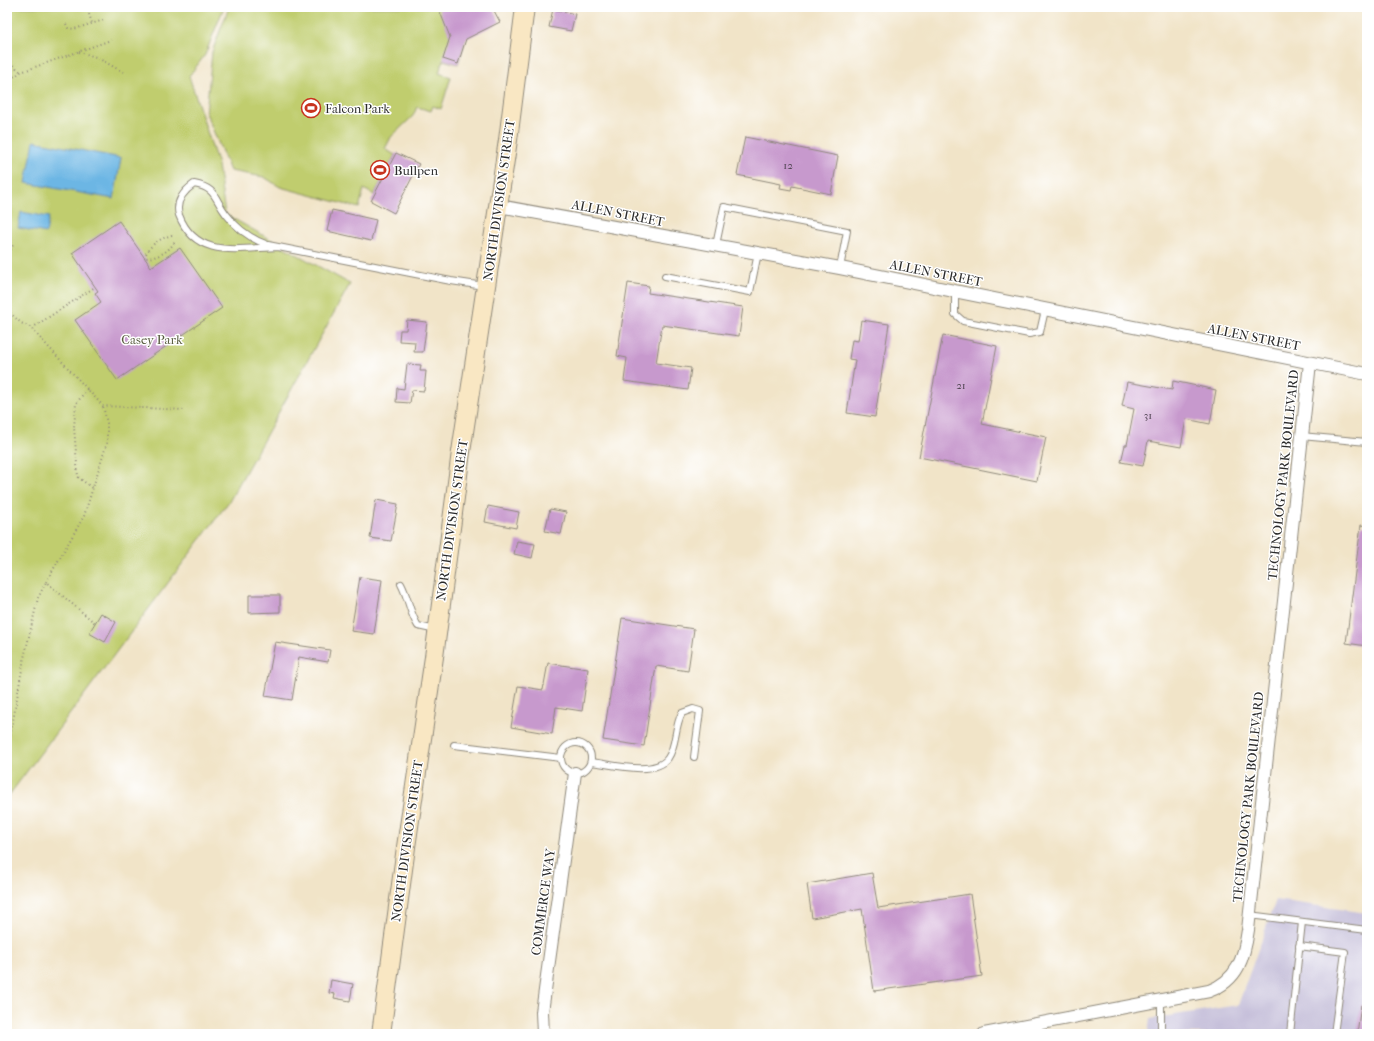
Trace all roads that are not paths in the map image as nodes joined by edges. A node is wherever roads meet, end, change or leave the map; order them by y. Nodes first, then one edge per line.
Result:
1 (525, 7) edge
2 (499, 206) junction
3 (716, 246) junction
4 (278, 247) junction
5 (758, 253) junction
6 (840, 268) junction
7 (665, 276) dead end
8 (487, 286) junction
9 (955, 291) junction
10 (1045, 310) junction
11 (1310, 363) junction
12 (1367, 374) edge
13 (1301, 436) junction
14 (1367, 442) edge
15 (401, 584) dead end
16 (438, 631) junction
17 (454, 745) dead end
18 (694, 757) dead end
19 (561, 758) junction
20 (590, 762) junction
21 (576, 773) junction
22 (1249, 915) junction
23 (1302, 922) junction
24 (1367, 930) edge
25 (1299, 946) junction
26 (1161, 1001) junction
27 (381, 1034) edge
28 (543, 1034) edge
29 (984, 1034) edge
30 (1161, 1034) edge
31 (1290, 1034) edge
32 (1298, 1034) edge
33 (1334, 1034) edge

1 - 2 street, NORTH DIVISION STREET
2 - 3 street, ALLEN STREET
2 - 8 street, NORTH DIVISION STREET
3 - 5 street, ALLEN STREET
3 - 6 lane
4 - 4 lane
4 - 8 lane
5 - 6 street, ALLEN STREET
5 - 7 lane
6 - 9 street, ALLEN STREET
8 - 16 street, NORTH DIVISION STREET
9 - 10 street, ALLEN STREET
9 - 10 lane
10 - 11 street, ALLEN STREET
11 - 12 street, ALLEN STREET
11 - 13 street, TECHNOLOGY PARK BOULEVARD
13 - 14 lane
13 - 22 street, TECHNOLOGY PARK BOULEVARD
15 - 16 lane
16 - 27 street, NORTH DIVISION STREET
17 - 19 lane
18 - 20 lane
19 - 20 lane
19 - 21 lane
20 - 21 lane
21 - 28 street, COMMERCE WAY
22 - 23 lane
22 - 26 street, TECHNOLOGY PARK BOULEVARD
23 - 24 lane
23 - 25 lane
25 - 31 lane
25 - 33 lane
26 - 29 street, TECHNOLOGY PARK BOULEVARD
26 - 30 lane
31 - 32 lane

